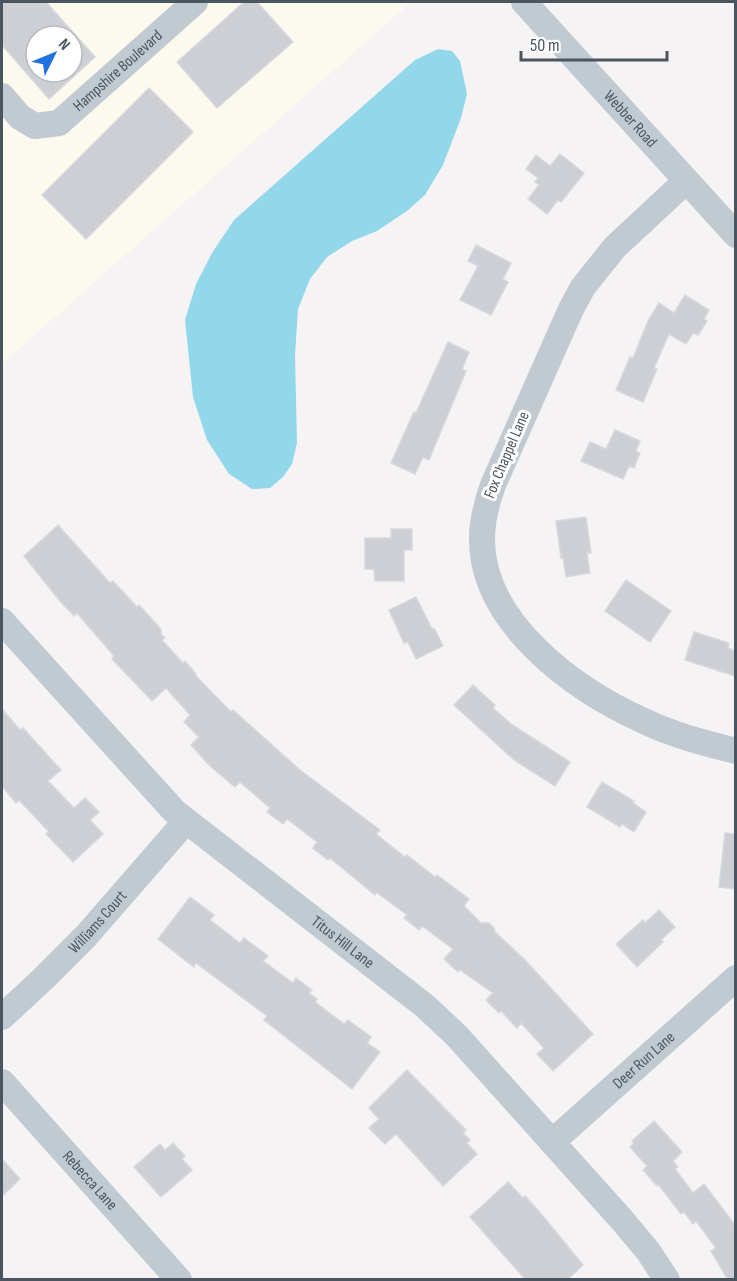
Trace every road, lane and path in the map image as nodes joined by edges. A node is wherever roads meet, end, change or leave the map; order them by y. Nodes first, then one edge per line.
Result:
1 (195, 2) edge
2 (524, 2) edge
3 (2, 96) edge
4 (686, 181) junction
5 (735, 236) edge
6 (2, 621) edge
7 (735, 751) edge
8 (186, 821) junction
9 (735, 978) edge
10 (2, 1017) edge
11 (2, 1082) edge
12 (552, 1142) junction
13 (179, 1280) edge
14 (667, 1280) edge

1 - 3 street, Hampshire Boulevard
2 - 4 street, Webber Road
4 - 5 street, Webber Road
4 - 7 street, Fox Chappel Lane
6 - 8 street, Titus Hill Lane
8 - 10 street, Williams Court
8 - 12 street, Titus Hill Lane
9 - 12 street, Deer Run Lane
11 - 13 street, Rebecca Lane
12 - 14 street, Titus Hill Lane

